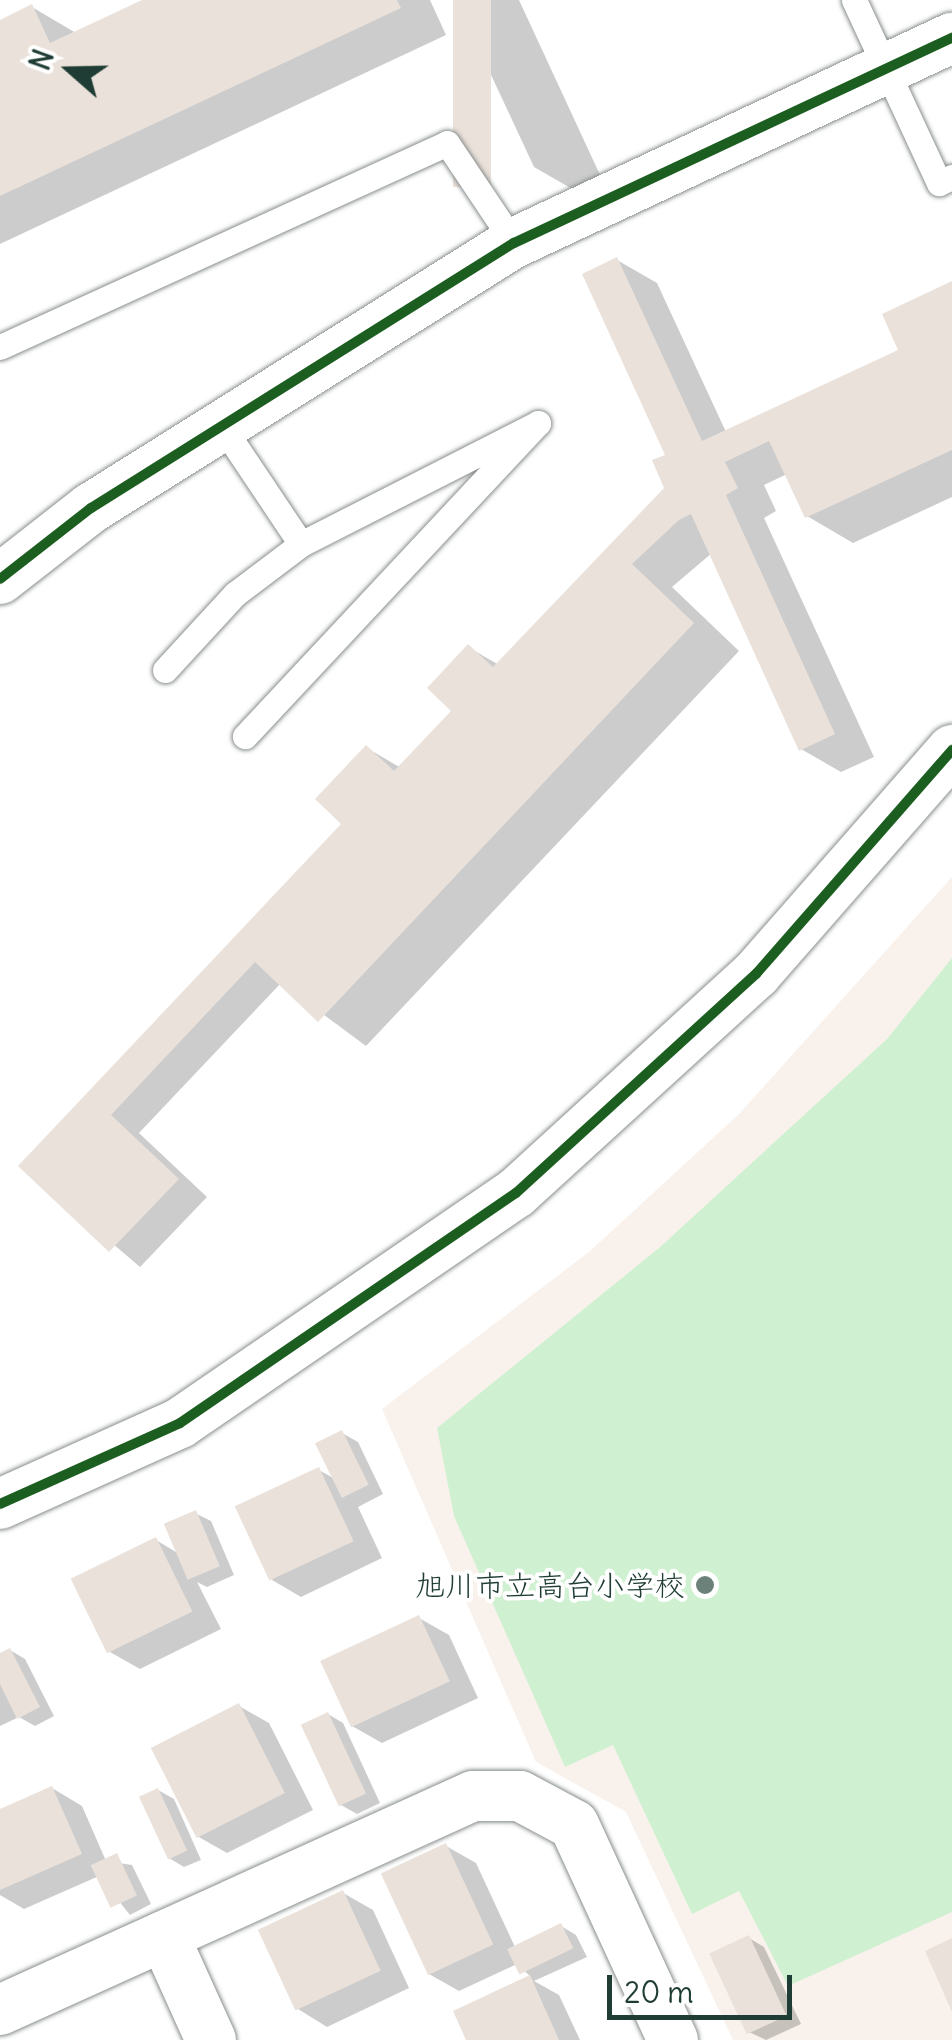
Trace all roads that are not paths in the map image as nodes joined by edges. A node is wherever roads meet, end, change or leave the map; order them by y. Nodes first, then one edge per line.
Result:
1 (854, 0) edge
2 (952, 38) edge
3 (886, 69) junction
4 (952, 177) edge
5 (514, 242) junction
6 (0, 347) edge
7 (224, 429) junction
8 (301, 544) junction
9 (0, 579) edge
10 (165, 670) dead end
11 (245, 736) dead end
12 (952, 750) edge
13 (4, 1492) edge
14 (164, 1936) junction
15 (0, 2010) edge
16 (211, 2040) edge
17 (673, 2040) edge

1 - 3 lane
2 - 3 street
3 - 4 lane
3 - 5 street
5 - 6 lane
5 - 7 street
7 - 8 lane
7 - 9 street
8 - 10 lane
8 - 11 lane
12 - 13 street
14 - 15 street
14 - 16 street
14 - 17 street

